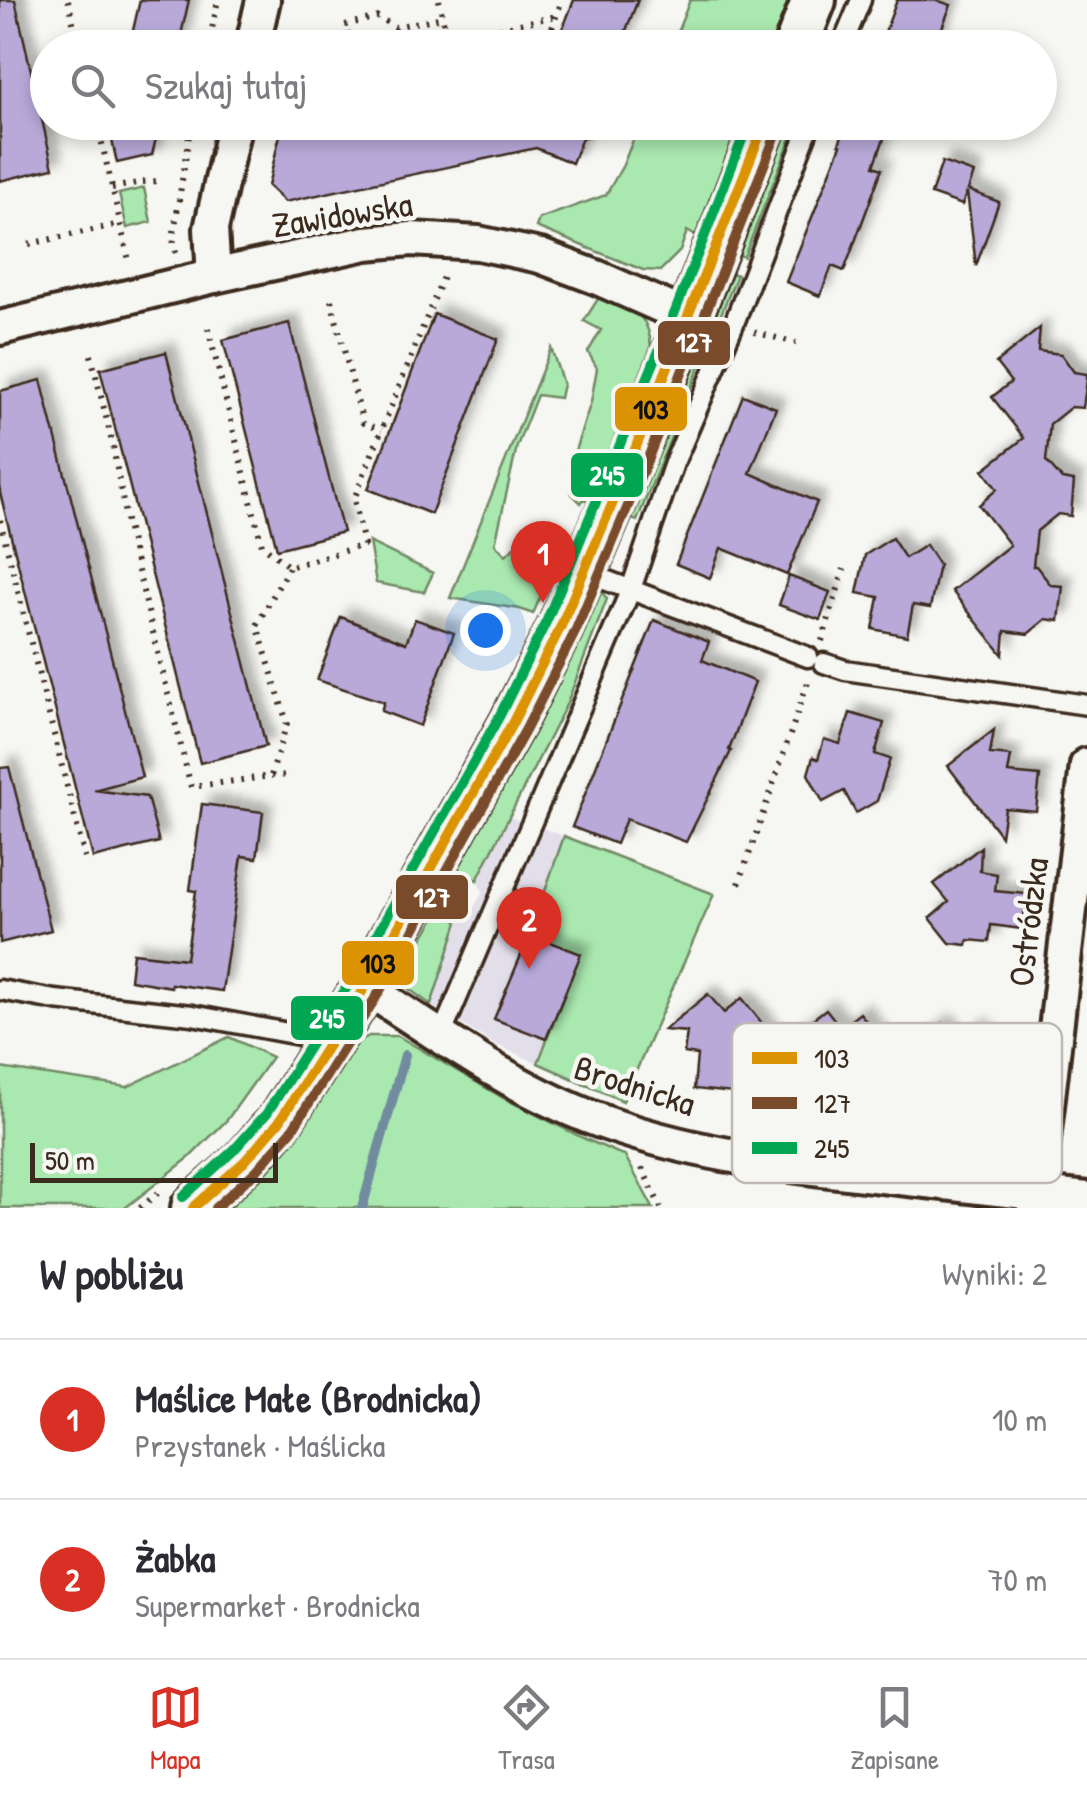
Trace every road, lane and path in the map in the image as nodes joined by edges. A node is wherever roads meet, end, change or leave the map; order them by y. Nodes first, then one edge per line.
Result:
1 (68, 0) edge
2 (218, 0) edge
3 (263, 0) edge
4 (439, 0) edge
5 (562, 0) edge
6 (814, 0) edge
7 (860, 0) edge
8 (556, 16) junction
9 (442, 17) junction
10 (75, 30) edge
11 (212, 30) edge
12 (256, 30) edge
13 (346, 30) edge
14 (445, 30) edge
15 (492, 30) edge
16 (551, 30) edge
17 (802, 30) edge
18 (848, 30) edge
19 (100, 140) edge
20 (188, 140) edge
21 (231, 140) edge
22 (758, 140) edge
23 (804, 140) edge
24 (160, 180) dead end
25 (112, 188) junction
26 (120, 224) junction
27 (29, 244) dead end
28 (179, 264) dead end
29 (131, 266) dead end
30 (214, 276) junction
31 (454, 277) dead end
32 (331, 300) dead end
33 (689, 318) junction
34 (733, 326) junction
35 (0, 328) edge
36 (208, 328) dead end
37 (796, 343) dead end
38 (91, 354) dead end
39 (382, 430) junction
40 (0, 520) edge
41 (289, 567) junction
42 (844, 569) dead end
43 (582, 572) junction
44 (631, 590) junction
45 (822, 642) dead end
46 (810, 678) dead end
47 (1087, 704) edge
48 (1087, 764) edge
49 (292, 774) dead end
50 (271, 776) junction
51 (85, 858) dead end
52 (739, 884) dead end
53 (365, 987) junction
54 (0, 990) edge
55 (1057, 1023) edge
56 (442, 1036) junction
57 (331, 1041) junction
58 (732, 1156) edge
59 (909, 1183) edge
60 (1087, 1199) edge
61 (1036, 1200) edge
62 (193, 1208) edge

1 - 10 path
2 - 11 path
3 - 12 street
4 - 9 path
5 - 8 path
6 - 17 street
7 - 18 lane
8 - 15 path
8 - 16 path
9 - 13 path
9 - 14 path
19 - 25 path
20 - 28 path
21 - 30 street
22 - 33 street
23 - 34 lane
24 - 25 path
25 - 26 path
26 - 27 path
26 - 29 path
30 - 33 street, Zawidowska
30 - 35 street, Zawidowska
31 - 39 path
32 - 39 path
33 - 43 street
34 - 37 path
34 - 44 lane
36 - 41 path
38 - 50 path
39 - 41 path
40 - 51 path
41 - 50 path
42 - 45 path
43 - 44 lane
43 - 53 street
44 - 47 lane
44 - 56 lane
46 - 52 path
48 - 55 street, Ostródzka
49 - 50 path
53 - 56 street, Brodnicka
53 - 57 street
54 - 57 lane
56 - 58 street, Brodnicka
57 - 62 street
59 - 61 street, Brodnicka
60 - 61 street, Brodnicka

